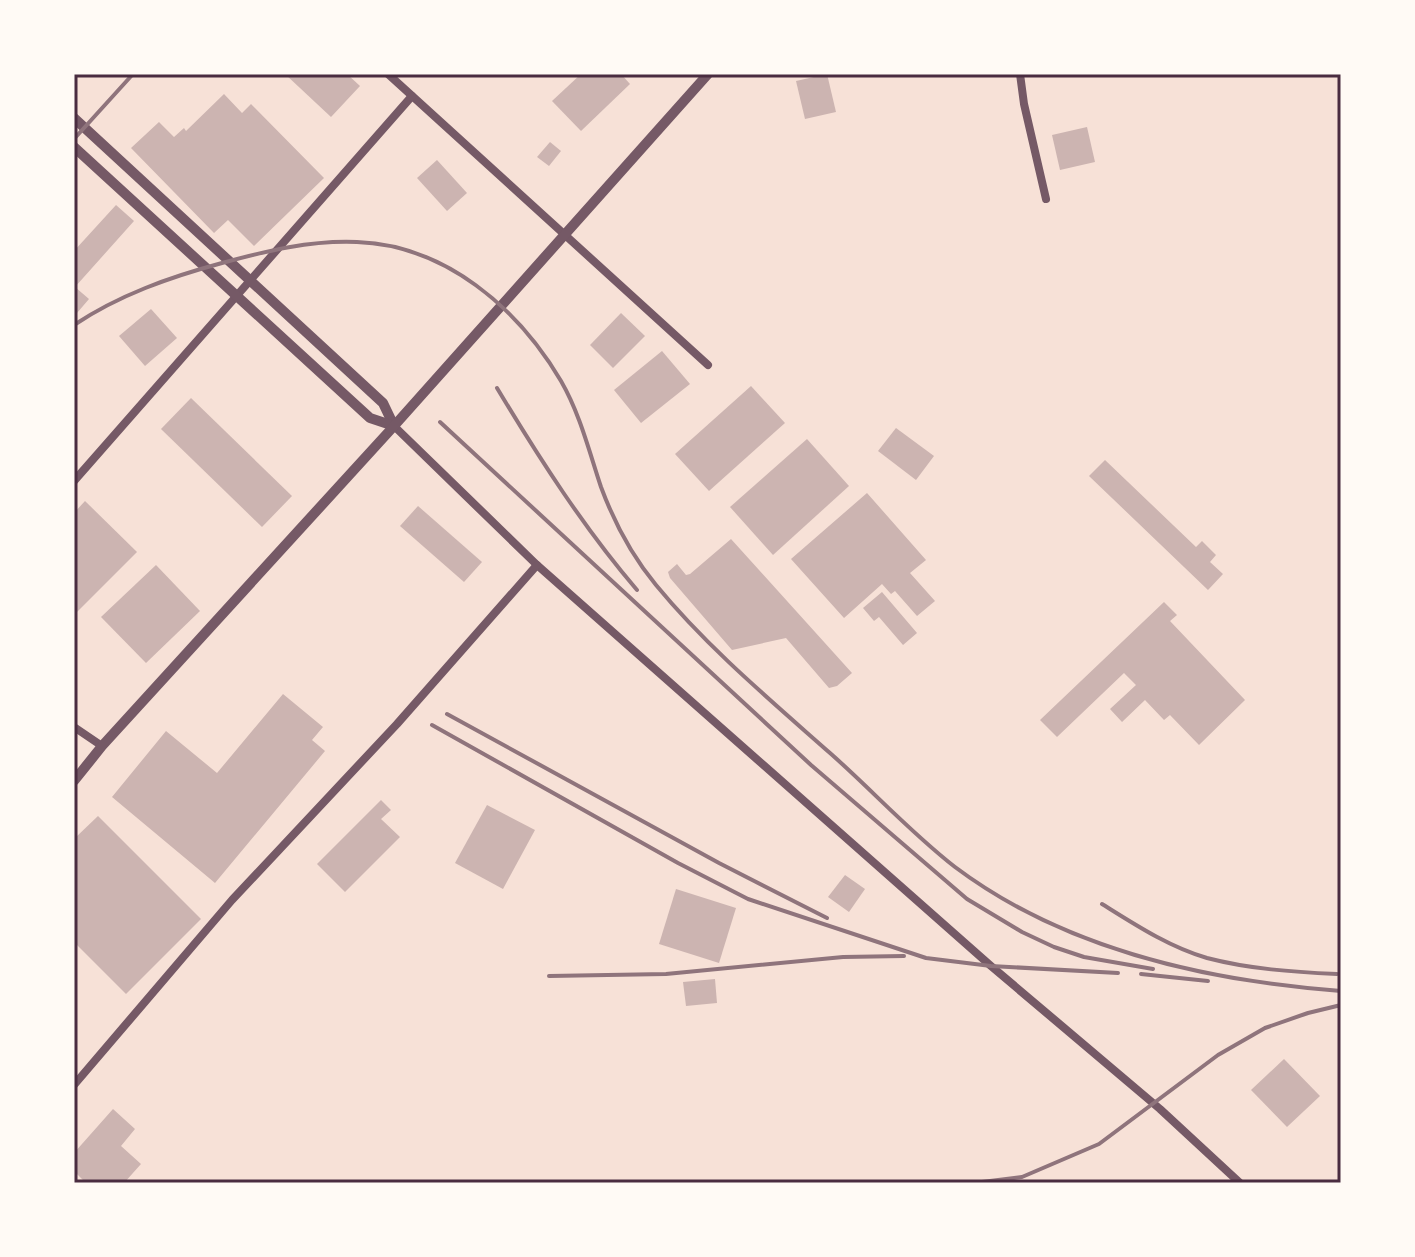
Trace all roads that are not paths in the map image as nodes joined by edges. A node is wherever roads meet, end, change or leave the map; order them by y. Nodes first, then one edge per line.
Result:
1 (388, 74) edge
2 (708, 74) edge
3 (1020, 74) edge
4 (412, 96) junction
5 (74, 118) edge
6 (74, 147) edge
7 (1046, 199) dead end
8 (564, 234) junction
9 (708, 365) dead end
10 (394, 426) junction
11 (74, 481) edge
12 (537, 565) junction
13 (74, 727) edge
14 (102, 746) junction
15 (74, 781) edge
16 (74, 1085) edge
17 (1240, 1183) edge

1 - 4 street
2 - 8 street
3 - 7 street
4 - 8 street
4 - 11 street
5 - 10 street
6 - 10 street
8 - 9 street
8 - 10 street
10 - 12 street
10 - 14 street
12 - 16 street
12 - 17 street
13 - 14 street
14 - 15 street

